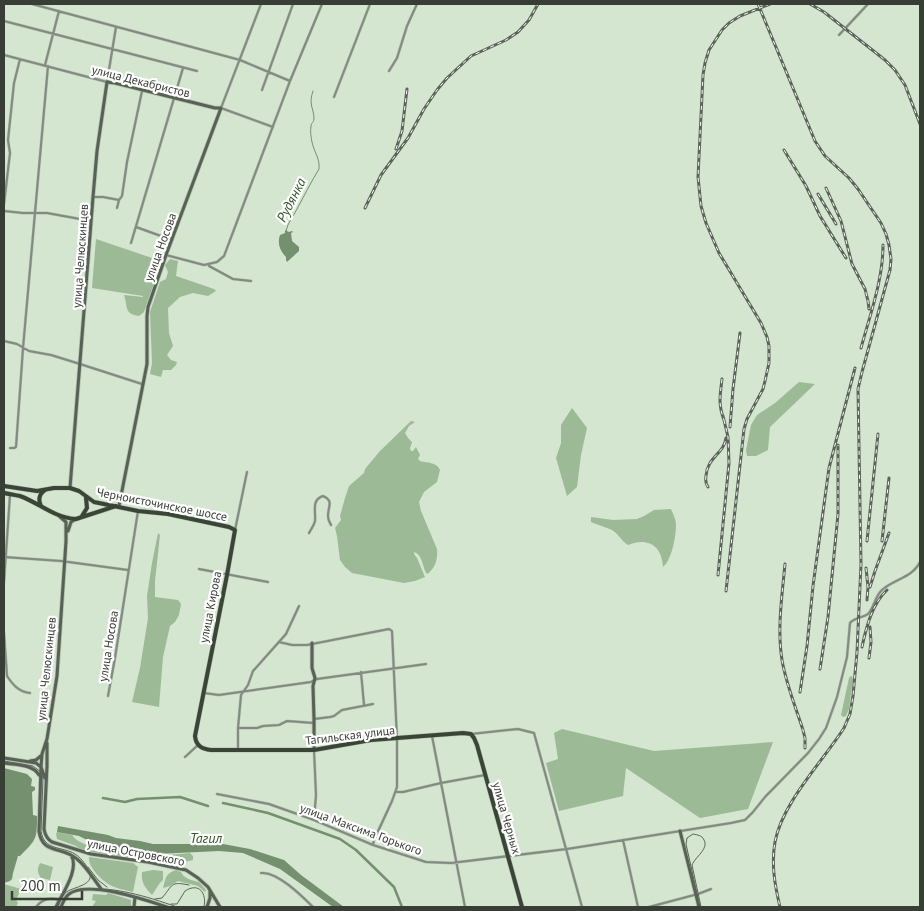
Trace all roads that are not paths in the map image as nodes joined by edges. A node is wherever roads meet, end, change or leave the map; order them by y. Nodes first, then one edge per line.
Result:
1 (32, 4) edge
2 (261, 4) edge
3 (294, 4) edge
4 (322, 4) edge
5 (370, 4) edge
6 (417, 4) edge
7 (868, 4) edge
8 (59, 11) junction
9 (4, 21) edge
10 (116, 27) junction
11 (54, 34) junction
12 (839, 35) dead end
13 (113, 49) junction
14 (4, 55) edge
15 (20, 59) junction
16 (240, 60) junction
17 (47, 66) junction
18 (183, 67) junction
19 (389, 70) dead end
20 (197, 71) dead end
21 (268, 72) junction
22 (290, 81) junction
23 (107, 82) junction
24 (142, 90) junction
25 (262, 90) dead end
26 (334, 97) dead end
27 (174, 98) junction
28 (221, 108) junction
29 (273, 126) junction
30 (93, 197) junction
31 (119, 200) junction
32 (4, 204) edge
33 (117, 208) dead end
34 (4, 211) edge
35 (35, 213) junction
36 (91, 221) junction
37 (136, 227) junction
38 (172, 240) junction
39 (131, 243) dead end
40 (166, 255) junction
41 (207, 265) junction
42 (251, 281) dead end
43 (4, 341) edge
44 (23, 348) junction
45 (80, 364) junction
46 (144, 384) junction
47 (10, 448) dead end
48 (247, 472) dead end
49 (4, 486) edge
50 (70, 488) junction
51 (46, 489) junction
52 (4, 493) edge
53 (10, 494) junction
54 (86, 497) junction
55 (117, 506) junction
56 (43, 508) junction
57 (138, 511) junction
58 (56, 514) junction
59 (79, 518) junction
60 (331, 525) dead end
61 (235, 530) junction
62 (309, 533) dead end
63 (66, 541) junction
64 (4, 557) edge
65 (65, 562) junction
66 (920, 562) edge
67 (919, 568) edge
68 (200, 569) dead end
69 (128, 570) junction
70 (227, 575) junction
71 (4, 582) edge
72 (268, 582) dead end
73 (299, 606) dead end
74 (4, 633) edge
75 (279, 642) junction
76 (312, 643) junction
77 (426, 664) dead end
78 (394, 667) junction
79 (361, 672) junction
80 (314, 681) junction
81 (243, 691) junction
82 (30, 693) dead end
83 (204, 693) junction
84 (108, 696) dead end
85 (373, 704) dead end
86 (364, 706) junction
87 (314, 721) junction
88 (238, 728) junction
89 (471, 734) junction
90 (432, 736) junction
91 (47, 739) junction
92 (396, 739) junction
93 (198, 745) junction
94 (238, 750) junction
95 (314, 750) junction
96 (42, 754) junction
97 (185, 757) dead end
98 (4, 758) edge
99 (4, 762) edge
100 (28, 762) junction
101 (41, 767) junction
102 (485, 775) junction
103 (40, 778) junction
104 (46, 781) junction
105 (441, 783) junction
106 (396, 792) junction
107 (217, 794) dead end
108 (314, 820) junction
109 (680, 832) junction
110 (623, 840) junction
111 (52, 842) joint
112 (373, 845) junction
113 (49, 848) joint
114 (567, 849) junction
115 (71, 854) junction
116 (508, 856) junction
117 (457, 862) junction
118 (261, 873) dead end
119 (711, 889) dead end
120 (102, 890) junction
121 (210, 890) junction
122 (696, 895) junction
123 (135, 897) junction
124 (60, 900) junction
125 (36, 907) edge
126 (56, 907) edge
127 (61, 907) edge
128 (134, 907) edge
129 (167, 907) edge
130 (207, 907) edge
131 (220, 907) edge
132 (313, 907) edge
133 (466, 907) edge
134 (522, 907) edge
135 (582, 907) edge
136 (638, 907) edge
137 (649, 907) edge
138 (699, 907) edge

1 - 8 street
2 - 16 street, улица Носова
3 - 21 street
4 - 22 street
5 - 26 street
6 - 19 street
7 - 12 street
8 - 10 street
8 - 11 street
9 - 11 street
10 - 13 street, улица Челюскинцев
10 - 16 street
11 - 13 street
11 - 17 street
13 - 18 street
13 - 23 street, улица Челюскинцев
14 - 15 street, улица Декабристов
15 - 17 street, улица Декабристов
15 - 32 street
16 - 21 street
16 - 28 street, улица Носова
17 - 23 street, улица Декабристов
17 - 35 street
18 - 20 street
18 - 27 street
21 - 22 street
21 - 25 street
22 - 29 street
23 - 24 street, улица Декабристов
23 - 30 street, улица Челюскинцев
24 - 27 street, улица Декабристов
24 - 31 street
27 - 28 street, улица Декабристов
27 - 37 street
28 - 29 street, улица Декабристов
28 - 38 street, улица Носова
29 - 41 street
30 - 31 street
30 - 36 street, улица Челюскинцев
31 - 33 street
34 - 35 street
35 - 36 street
35 - 44 street
36 - 45 street, улица Челюскинцев
37 - 38 street
37 - 39 street
38 - 40 street, улица Носова
40 - 41 street
40 - 46 street, улица Носова
41 - 42 street
43 - 44 street
44 - 45 street
44 - 47 street
45 - 46 street
45 - 50 street, улица Челюскинцев
46 - 55 street, улица Носова
48 - 61 street, улица Кирова
49 - 51 main road
50 - 51 main road
50 - 54 main road, Черноисточинское шоссе
51 - 56 main road
52 - 53 main road
53 - 56 main road
53 - 64 street
54 - 55 main road, Черноисточинское шоссе
54 - 59 main road
55 - 57 main road, Черноисточинское шоссе
55 - 59 main road
56 - 58 main road
57 - 61 main road, Черноисточинское шоссе
57 - 69 street, улица Носова
58 - 59 main road
58 - 63 street, улица Челюскинцев
59 - 63 street, улица Челюскинцев
60 - 62 street
61 - 70 main road, улица Кирова
63 - 65 street, улица Челюскинцев
64 - 65 street
64 - 71 street
65 - 69 street
65 - 91 street, улица Челюскинцев
66 - 67 street
67 - 109 street, улица Максима Горького
68 - 70 street
69 - 84 street, улица Носова
70 - 72 street
70 - 83 main road, улица Кирова
73 - 75 street
74 - 82 street
75 - 76 street
75 - 81 street
76 - 78 street
76 - 80 street
77 - 78 street
78 - 79 street
78 - 92 street
79 - 80 street
79 - 86 street
80 - 81 street
80 - 87 street
81 - 83 street
81 - 88 street
83 - 93 main road, улица Кирова
85 - 86 street
86 - 87 street
87 - 88 street
87 - 95 street
88 - 94 street
89 - 90 main road, Тагильская улица
89 - 102 main road, улица Черных
89 - 114 street, Тагильская улица
90 - 92 main road, Тагильская улица
90 - 105 street
91 - 96 street, улица Челюскинцев
91 - 104 street, улица Челюскинцев
92 - 95 main road, Тагильская улица
92 - 106 street
93 - 94 main road, Тагильская улица
93 - 97 street
94 - 95 main road, Тагильская улица
95 - 108 street
96 - 100 street
96 - 101 street, улица Челюскинцев
98 - 100 street
99 - 103 street
100 - 101 street
101 - 103 street, улица Челюскинцев
101 - 104 street
102 - 105 street
102 - 116 main road, улица Черных
103 - 113 street, улица Челюскинцев
104 - 111 street, улица Челюскинцев
105 - 106 street
105 - 117 street
106 - 112 street
107 - 108 street, улица Максима Горького
108 - 112 street, улица Максима Горького
109 - 110 street, улица Максима Горького
109 - 122 street
110 - 114 street, улица Максима Горького
110 - 136 street
111 - 121 street, улица Островского
112 - 117 street, улица Максима Горького
113 - 115 street, улица Островского
114 - 116 street, улица Максима Горького
114 - 135 street
115 - 120 street, улица Островского
115 - 124 street
116 - 117 street, улица Максима Горького
116 - 134 main road, улица Черных
117 - 133 street
118 - 132 street
119 - 122 street
120 - 123 street
120 - 127 street
121 - 130 street
121 - 131 street, улица Островского
122 - 137 street
122 - 138 street
123 - 128 street
123 - 129 street
124 - 125 street
124 - 126 street

